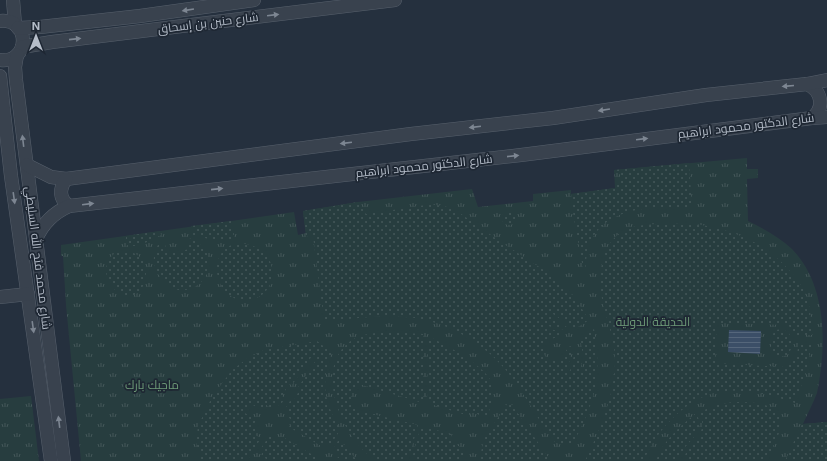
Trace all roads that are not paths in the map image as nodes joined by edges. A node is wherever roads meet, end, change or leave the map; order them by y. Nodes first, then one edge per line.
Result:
1 (13, 0) edge
2 (254, 0) edge
3 (395, 0) edge
4 (0, 21) edge
5 (16, 26) junction
6 (19, 51) junction
7 (0, 60) edge
8 (0, 76) edge
9 (827, 80) edge
10 (807, 84) junction
11 (827, 117) edge
12 (812, 118) junction
13 (26, 165) junction
14 (5, 177) edge
15 (66, 179) junction
16 (70, 206) junction
17 (36, 239) junction
18 (28, 294) junction
19 (0, 297) edge
20 (51, 461) edge
21 (64, 461) edge

1 - 5 street
2 -> 5 street, شارع حنين بن إسحاق
6 -> 3 street, شارع حنين بن إسحاق
4 - 5 street, شارع حنين بن إسحاق
5 - 6 street, شارع محمد فتح الله السليطي
6 - 7 street, شارع حنين بن إسحاق
13 -> 6 street, شارع محمد فتح الله السليطي
8 - 14 street, شارع محمد فتح الله السليطي
9 - 10 street
10 - 12 street
10 -> 15 street
11 - 12 street, شارع الدكتور محمود ابراهيم
16 -> 12 street, شارع الدكتور محمود ابراهيم
13 - 15 street
13 - 17 street, شارع محمد فتح الله السليطي
14 -> 18 street, شارع محمد فتح الله السليطي
15 - 16 street
16 - 17 street, شارع الدكتور محمود ابراهيم
21 -> 17 street, شارع محمد فتح الله السليطي
18 - 19 street
18 -> 20 street, شارع محمد فتح الله السليطي

